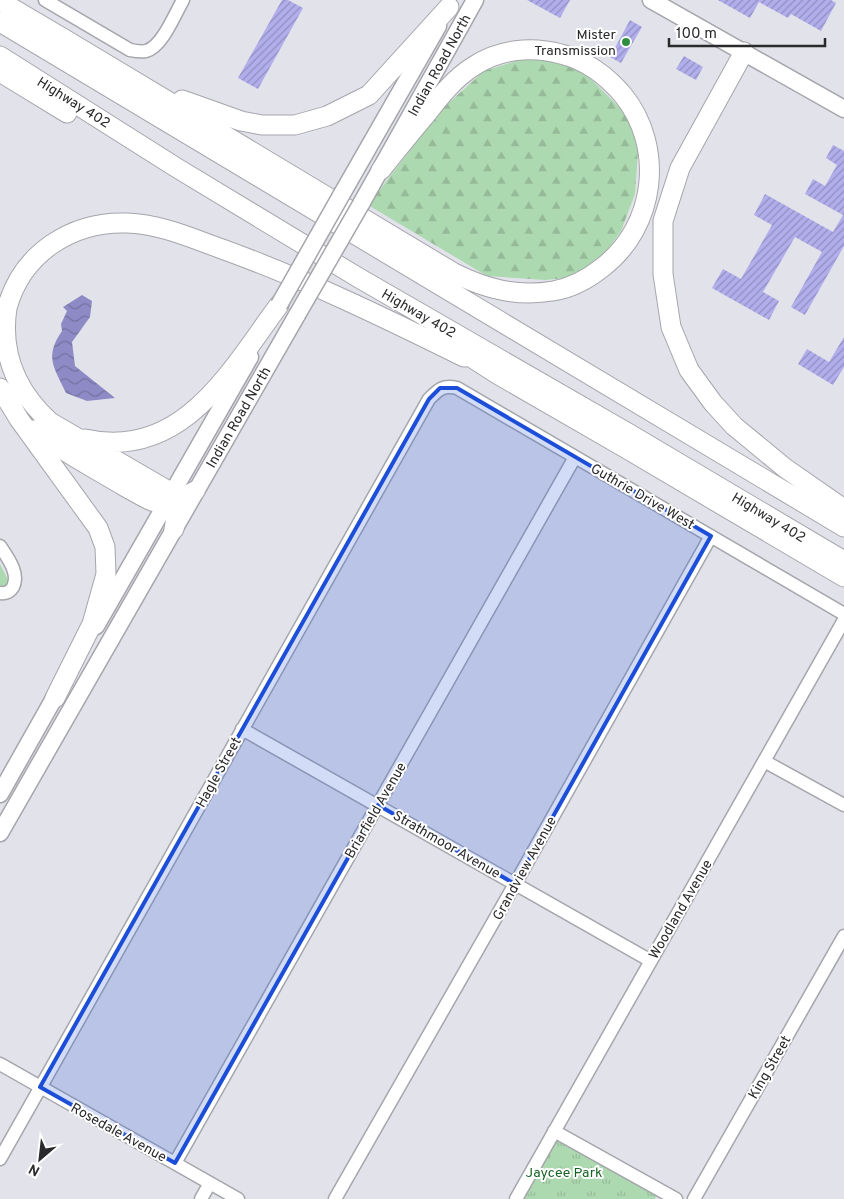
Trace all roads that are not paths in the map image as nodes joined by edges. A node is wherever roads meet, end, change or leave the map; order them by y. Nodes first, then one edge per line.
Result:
1 (45, 0) edge
2 (183, 0) edge
3 (475, 0) edge
4 (650, 0) edge
5 (0, 1) edge
6 (451, 3) edge
7 (0, 22) edge
8 (60, 37) junction
9 (0, 47) edge
10 (744, 52) junction
11 (0, 56) edge
12 (0, 72) edge
13 (844, 109) edge
14 (381, 170) junction
15 (280, 305) junction
16 (497, 374) junction
17 (0, 388) edge
18 (440, 388) joint
19 (19, 419) junction
20 (59, 428) junction
21 (575, 457) junction
22 (195, 491) junction
23 (171, 499) junction
24 (844, 509) edge
25 (844, 527) edge
26 (174, 529) junction
27 (711, 536) junction
28 (0, 546) edge
29 (844, 549) edge
30 (844, 562) edge
31 (844, 578) edge
32 (0, 593) edge
33 (844, 614) edge
34 (844, 620) edge
35 (54, 698) junction
36 (242, 729) junction
37 (764, 761) junction
38 (0, 794) edge
39 (378, 805) junction
40 (844, 805) edge
41 (0, 833) edge
42 (516, 884) junction
43 (844, 936) edge
44 (651, 961) junction
45 (0, 1064) edge
46 (40, 1087) junction
47 (554, 1131) junction
48 (0, 1159) edge
49 (175, 1163) junction
50 (210, 1183) junction
51 (200, 1199) edge
52 (238, 1199) edge
53 (336, 1199) edge
54 (516, 1199) edge
55 (676, 1199) edge
56 (694, 1199) edge

1 - 2 street
3 - 14 main road, Indian Road North
4 - 10 main road
5 - 8 highway
6 - 8 highway
6 - 15 main road, Indian Road North, bridge
7 - 25 highway
8 - 14 highway
9 - 29 highway
10 - 13 main road
10 - 24 highway
11 - 30 highway, Highway 402
12 - 16 highway
14 - 22 main road, Indian Road North, bridge
15 - 20 highway
15 - 23 main road, Indian Road North
16 - 20 highway
16 - 31 highway
17 - 19 highway
18 - 21 street, Guthrie Drive West
18 - 36 street, Hagle Street
19 - 23 highway
19 - 35 highway
20 - 23 highway
21 - 27 street, Guthrie Drive West
21 - 39 street, Briarfield Avenue
22 - 23 highway
22 - 26 main road, Indian Road North
23 - 26 highway
23 - 35 main road, Indian Road North
26 - 41 main road, Indian Road North
27 - 33 street, Guthrie Drive West
27 - 42 street, Grandview Avenue
28 - 32 street
34 - 37 street, Woodland Avenue
35 - 38 main road, Indian Road North
36 - 39 street, Strathmoor Avenue
36 - 46 street, Hagle Street
37 - 40 street
37 - 44 street, Woodland Avenue
39 - 42 street, Strathmoor Avenue
39 - 49 street, Briarfield Avenue
42 - 44 street, Strathmoor Avenue
42 - 53 street, Grandview Avenue
43 - 56 street, King Street
44 - 47 street, Woodland Avenue
45 - 46 street, Rosedale Avenue
46 - 48 street, Hagle Street
46 - 49 street, Rosedale Avenue
47 - 54 street, Woodland Avenue
47 - 55 street
49 - 50 street, Rosedale Avenue
50 - 51 street
50 - 52 street, Rosedale Avenue

